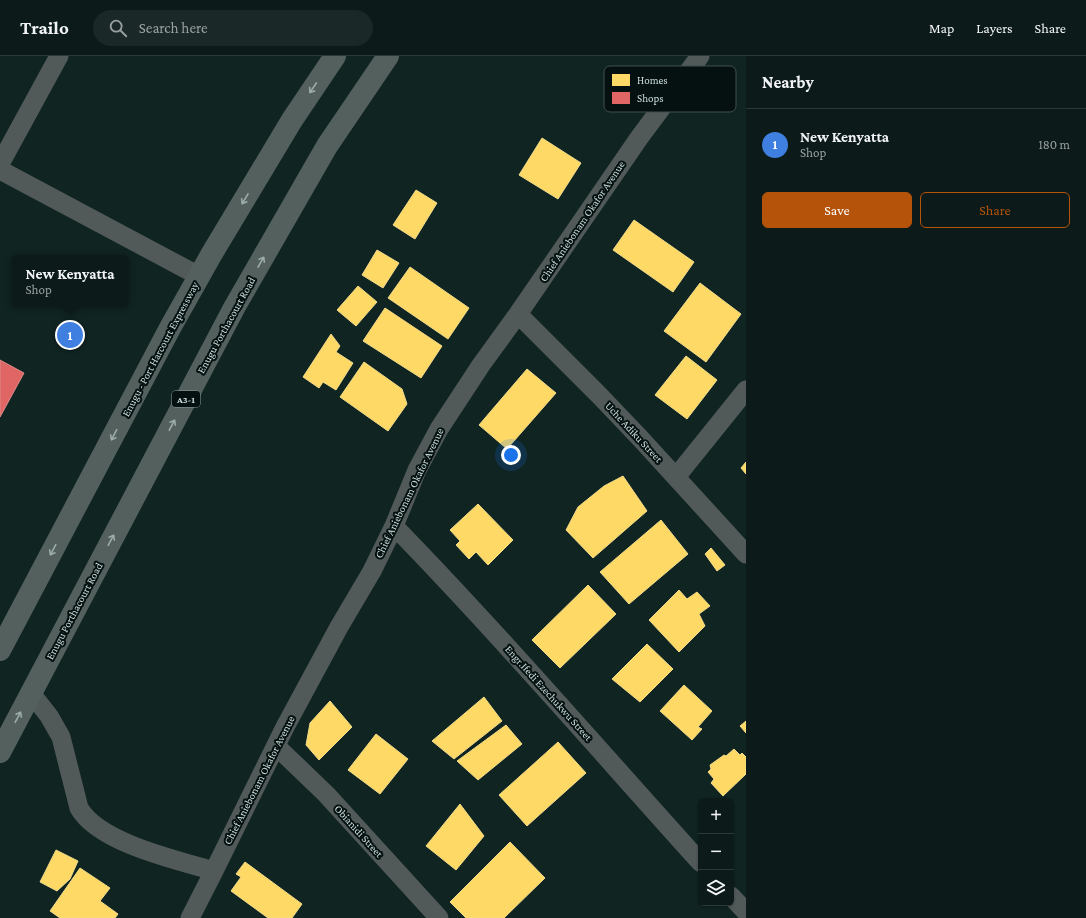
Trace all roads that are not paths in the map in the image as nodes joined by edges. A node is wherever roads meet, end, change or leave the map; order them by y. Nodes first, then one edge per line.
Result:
1 (59, 56) edge
2 (335, 56) edge
3 (388, 56) edge
4 (700, 56) edge
5 (693, 66) edge
6 (658, 112) edge
7 (0, 164) edge
8 (0, 170) edge
9 (199, 276) junction
10 (518, 314) junction
11 (746, 390) edge
12 (676, 478) junction
13 (394, 526) junction
14 (746, 554) edge
15 (0, 650) edge
16 (30, 693) junction
17 (276, 746) junction
18 (0, 752) edge
19 (698, 861) edge
20 (214, 871) junction
21 (734, 899) edge
22 (746, 912) edge
23 (190, 918) edge
24 (440, 918) edge

1 - 7 street
2 -> 9 highway, Enugu - Port Harcourt Expressway
16 -> 3 highway, Enugu Porthacourt Road / A3-1
4 - 5 street, Chief Aniebonam Okafor Avenue
6 - 10 street, Chief Aniebonam Okafor Avenue
8 - 9 street
9 -> 15 highway, Enugu - Port Harcourt Expressway
10 - 12 street, Uche Adiku Street
10 - 13 street, Chief Aniebonam Okafor Avenue
11 - 12 street
12 - 14 street, Uche Adiku Street
13 - 17 street, Chief Aniebonam Okafor Avenue
13 - 19 street, Engr.Ifedi Ezechukwu Street
18 -> 16 highway, Enugu Porthacourt Road / A3-1
16 - 20 street
17 - 20 street, Chief Aniebonam Okafor Avenue
17 - 24 street, Obianidi Street
20 - 23 street, Chief Aniebonam Okafor Avenue
21 - 22 street

